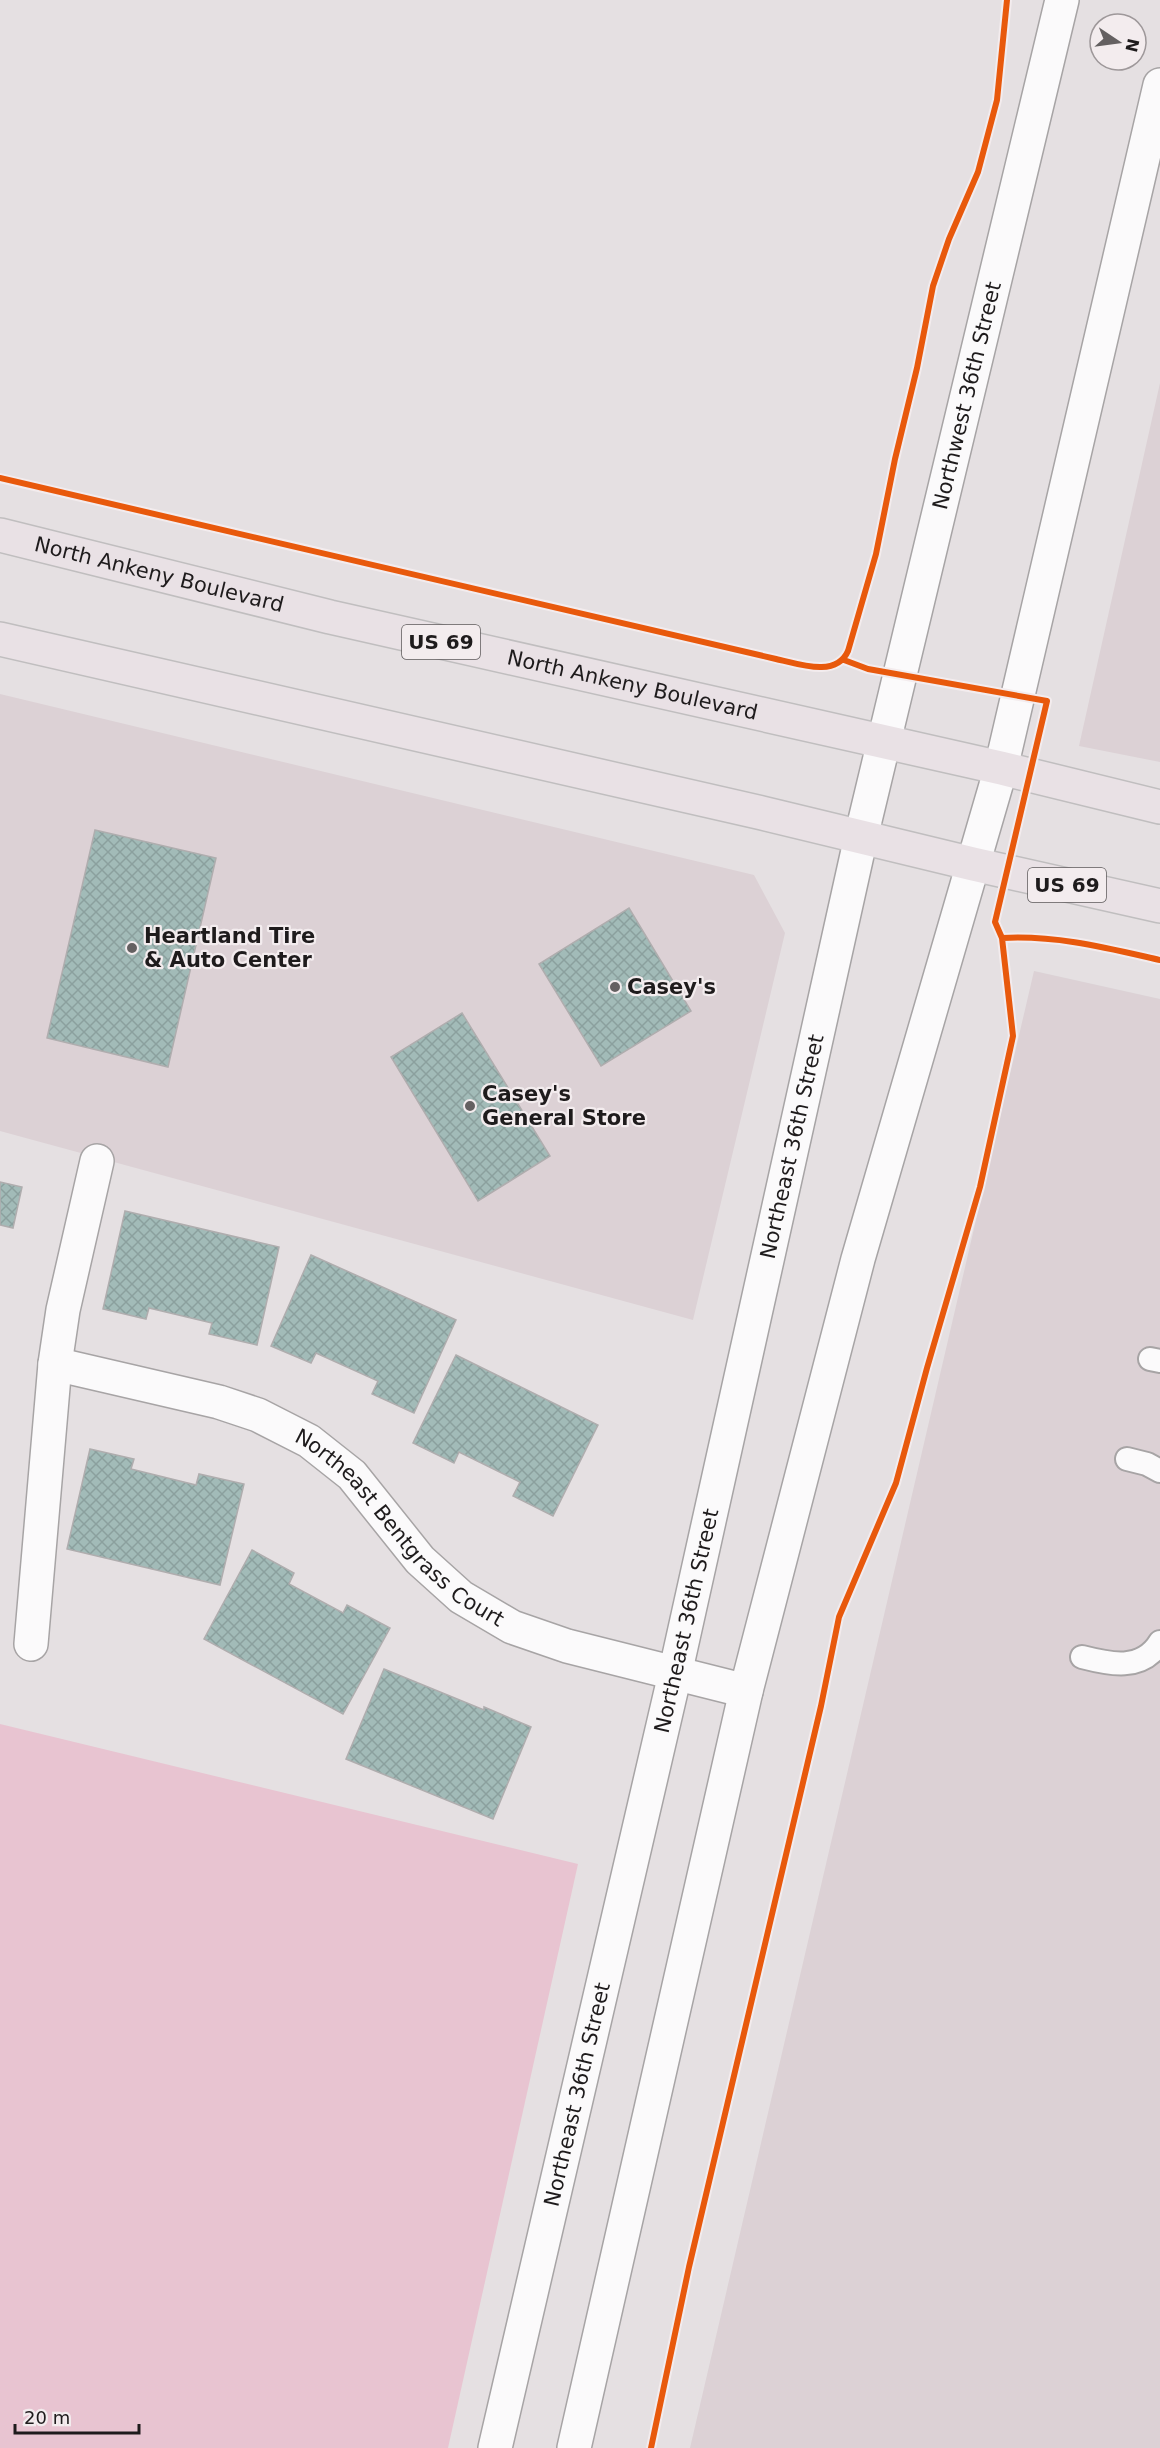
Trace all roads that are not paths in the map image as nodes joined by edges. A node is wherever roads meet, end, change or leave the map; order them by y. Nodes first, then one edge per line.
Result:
1 (1062, 0) edge
2 (1160, 85) edge
3 (0, 535) edge
4 (0, 639) edge
5 (884, 743) junction
6 (1001, 768) junction
7 (873, 792) joint
8 (1160, 807) edge
9 (861, 837) junction
10 (973, 864) junction
11 (1160, 906) edge
12 (97, 1161) dead end
13 (55, 1364) junction
14 (1127, 1459) dead end
15 (1160, 1471) edge
16 (1160, 1642) edge
17 (31, 1644) dead end
18 (1082, 1657) dead end
19 (675, 1674) junction
20 (746, 1690) junction
21 (495, 2448) edge
22 (574, 2448) edge

1 - 5 main road, Northwest 36th Street
2 - 6 main road
3 - 5 main road, North Ankeny Boulevard / US 69
4 - 9 main road, US 69
5 - 6 main road, North Ankeny Boulevard / US 69
5 - 7 main road, Northwest 36th Street
6 - 8 main road, North Ankeny Boulevard / US 69
6 - 10 main road
7 - 9 main road, Northeast 36th Street
9 - 10 main road, US 69
9 - 19 main road, Northeast 36th Street
10 - 11 main road, US 69
10 - 20 main road
12 - 13 main road
13 - 17 main road
13 - 19 main road, Northeast Bentgrass Court
14 - 15 lane
16 - 18 lane
19 - 20 main road, Northeast Bentgrass Court
19 - 21 main road, Northeast 36th Street
20 - 22 main road

